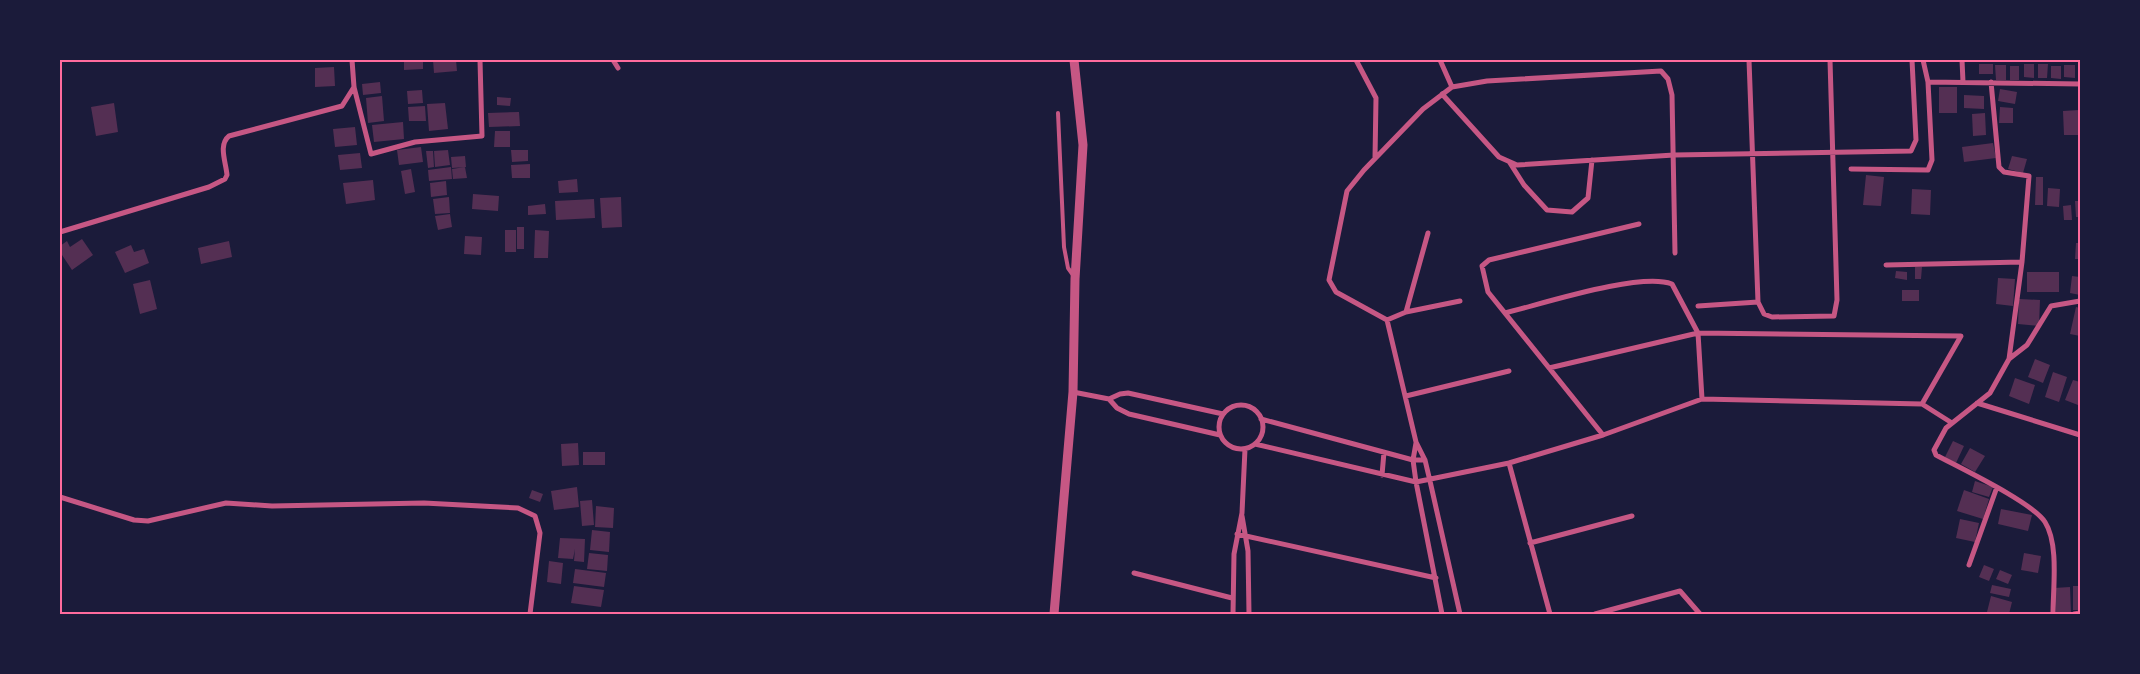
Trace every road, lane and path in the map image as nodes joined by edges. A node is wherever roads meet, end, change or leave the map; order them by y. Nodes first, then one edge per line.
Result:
1 (352, 60) edge
2 (480, 60) edge
3 (613, 60) edge
4 (1074, 60) edge
5 (1356, 60) edge
6 (1440, 60) edge
7 (1748, 60) edge
8 (1830, 60) edge
9 (1912, 60) edge
10 (1923, 60) edge
11 (1962, 60) edge
12 (618, 68) dead end
13 (1928, 82) junction
14 (1963, 82) junction
15 (1991, 82) junction
16 (2080, 84) edge
17 (354, 87) junction
18 (1452, 87) junction
19 (1442, 94) junction
20 (1058, 113) dead end
21 (1833, 153) junction
22 (1674, 155) junction
23 (1754, 156) junction
24 (1375, 159) junction
25 (1592, 160) junction
26 (1510, 163) junction
27 (1851, 169) dead end
28 (1639, 224) dead end
29 (60, 232) edge
30 (1428, 232) dead end
31 (1675, 253) dead end
32 (2022, 262) junction
33 (1886, 265) dead end
34 (1075, 279) junction
35 (1460, 300) dead end
36 (2080, 301) edge
37 (1758, 302) junction
38 (1698, 306) dead end
39 (1406, 312) junction
40 (1505, 313) junction
41 (1387, 320) junction
42 (1698, 333) junction
43 (2009, 359) junction
44 (1549, 368) junction
45 (1509, 371) dead end
46 (1073, 392) junction
47 (1406, 396) junction
48 (1109, 399) junction
49 (1702, 399) junction
50 (1977, 403) junction
51 (1922, 404) junction
52 (1223, 414) junction
53 (1261, 419) junction
54 (1952, 423) junction
55 (1603, 435) junction
56 (2080, 435) edge
57 (1220, 436) junction
58 (1416, 442) junction
59 (1255, 444) junction
60 (1245, 449) junction
61 (1384, 452) junction
62 (1412, 460) junction
63 (1425, 460) junction
64 (1509, 463) junction
65 (1382, 475) junction
66 (1430, 481) junction
67 (1416, 482) junction
68 (1997, 487) junction
69 (60, 497) edge
70 (1242, 513) junction
71 (1632, 516) dead end
72 (1236, 534) junction
73 (1246, 535) junction
74 (1530, 543) junction
75 (1969, 565) dead end
76 (1134, 573) dead end
77 (1436, 578) junction
78 (1232, 598) junction
79 (2080, 613) edge
80 (530, 614) edge
81 (1054, 614) edge
82 (1233, 614) edge
83 (1249, 614) edge
84 (1442, 614) edge
85 (1460, 614) edge
86 (1550, 614) edge
87 (1594, 614) edge
88 (1700, 614) edge
89 (2053, 614) edge
90 (2074, 614) edge

1 - 17 street
2 - 17 street
3 - 12 street
4 - 34 street
5 - 24 street
6 - 18 street
7 - 23 street
8 - 21 street
9 - 21 street
10 - 13 street
11 - 14 street
13 - 14 street
13 - 27 street
14 - 15 street
15 - 16 street
15 - 32 street
17 - 29 street
18 - 19 street
18 - 22 street
19 - 24 street
19 - 26 street
20 - 34 lane
21 - 23 street
21 - 37 street
22 - 23 street
22 - 25 street
22 - 31 street
23 - 37 street
24 - 41 street
25 - 26 street
25 - 26 street
28 - 40 street
30 - 39 street
32 - 33 street
32 - 43 street
34 - 46 street
35 - 39 street
36 - 43 street
37 - 38 street
39 - 41 street
40 - 42 street
40 - 44 street
41 - 47 street
42 - 44 street
42 - 49 street
42 - 51 street
43 - 50 street
44 - 55 street
45 - 47 street
46 - 48 street
46 - 81 street
47 - 58 street
48 - 52 street
48 - 57 street
49 - 51 street
49 - 55 street
50 - 54 street
50 - 56 street
51 - 54 street
52 - 53 street
52 - 57 street
53 - 59 street
53 - 61 street
54 - 68 street
55 - 64 street
57 - 60 street
58 - 62 street
58 - 63 street
59 - 60 street
59 - 65 street
60 - 70 street
61 - 62 street
61 - 65 street
62 - 63 street
62 - 67 street
63 - 66 street
64 - 66 street
64 - 74 street
65 - 67 street
66 - 67 street
66 - 85 street
67 - 77 street
68 - 75 street
68 - 89 street
69 - 80 street
70 - 72 street
70 - 73 street
71 - 74 street
72 - 73 street
72 - 78 street
73 - 77 street
73 - 83 street
74 - 86 street
76 - 78 street
77 - 84 street
78 - 82 street
79 - 90 street
87 - 88 street

